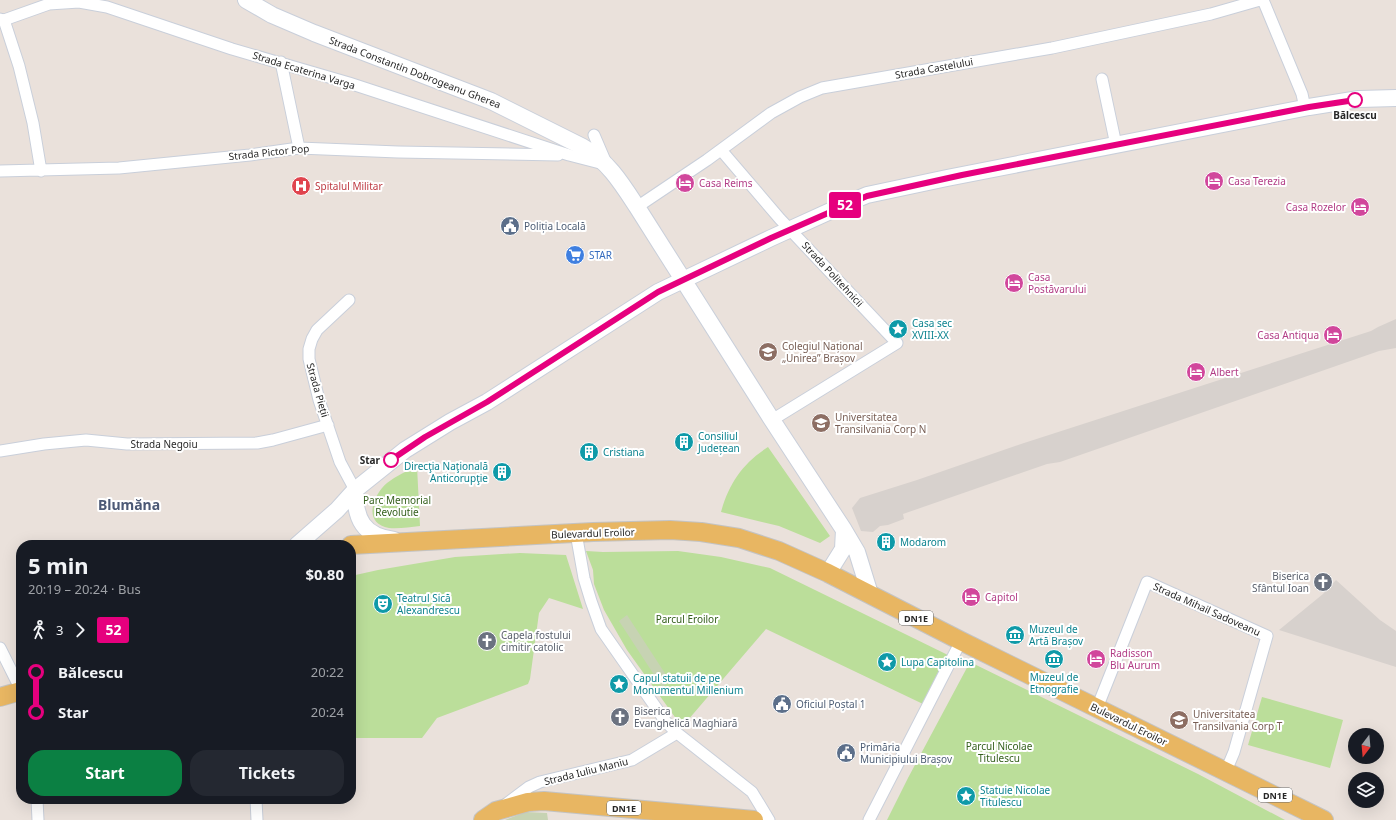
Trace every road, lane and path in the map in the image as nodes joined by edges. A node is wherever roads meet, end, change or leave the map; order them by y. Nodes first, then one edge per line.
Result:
1 (246, 0) edge
2 (1260, 0) edge
3 (1263, 0) edge
4 (2, 19) edge
5 (281, 62) junction
6 (1102, 79) dead end
7 (1396, 98) edge
8 (1305, 108) junction
9 (594, 135) dead end
10 (1116, 145) junction
11 (299, 148) junction
12 (721, 150) junction
13 (569, 155) junction
14 (606, 166) junction
15 (0, 171) edge
16 (42, 171) junction
17 (637, 207) junction
18 (791, 229) junction
19 (683, 280) junction
20 (349, 300) dead end
21 (772, 420) junction
22 (328, 425) junction
23 (0, 451) edge
24 (355, 490) junction
25 (844, 530) junction
26 (576, 532) junction
27 (303, 540) edge
28 (408, 542) junction
29 (356, 545) edge
30 (828, 573) junction
31 (870, 594) junction
32 (961, 641) junction
33 (0, 648) edge
34 (16, 681) edge
35 (16, 692) edge
36 (0, 697) edge
37 (1097, 708) junction
38 (677, 733) junction
39 (1226, 771) junction
40 (37, 804) edge
41 (256, 804) edge
42 (490, 816) edge
43 (38, 820) edge
44 (257, 820) edge
45 (754, 820) edge
46 (769, 820) edge
47 (869, 820) edge
48 (1324, 820) edge

1 - 14 street, Strada Constantin Dobrogeanu Gherea
2 - 12 street, Strada Castelului
3 - 8 street
4 - 5 street, Strada Ecaterina Varga
4 - 16 street
5 - 11 street
5 - 13 street, Strada Ecaterina Varga
6 - 10 street
7 - 8 street
8 - 10 street
9 - 14 street
10 - 18 street
11 - 13 street, Strada Pictor Pop
11 - 16 street, Strada Pictor Pop
12 - 17 street, Strada Castelului
12 - 18 street, Strada Politehnicii
13 - 14 street, Strada Ecaterina Varga
14 - 17 street, Strada Constantin Dobrogeanu Gherea
15 - 16 street, Strada Pictor Pop
17 - 19 street, Strada Constantin Dobrogeanu Gherea
18 - 19 street
18 - 21 street, Strada Politehnicii
19 - 21 street
19 - 24 street
20 - 22 street, Strada Pieții
21 - 25 street
22 - 23 street, Strada Negoiu
22 - 24 street, Strada Pieții
24 - 27 street
24 - 28 street
25 - 30 street
25 - 31 street
26 - 28 main road, Bulevardul Eroilor / DN1E
26 - 30 main road, Bulevardul Eroilor / DN1E
26 - 38 street
28 - 29 main road, Bulevardul Eroilor / DN1E
30 - 31 main road, Bulevardul Eroilor / DN1E
31 - 32 main road, Bulevardul Eroilor / DN1E
32 - 37 main road, Bulevardul Eroilor / DN1E
32 - 47 street
33 - 34 street
35 - 36 main road
37 - 39 main road, Bulevardul Eroilor / DN1E
37 - 39 street, Strada Mihail Sadoveanu
38 - 42 street, Strada Iuliu Maniu
38 - 46 street
39 - 48 main road, Bulevardul Eroilor / DN1E
40 - 43 street
41 - 44 street
42 - 45 main road, Strada Iuliu Maniu / DN1E

